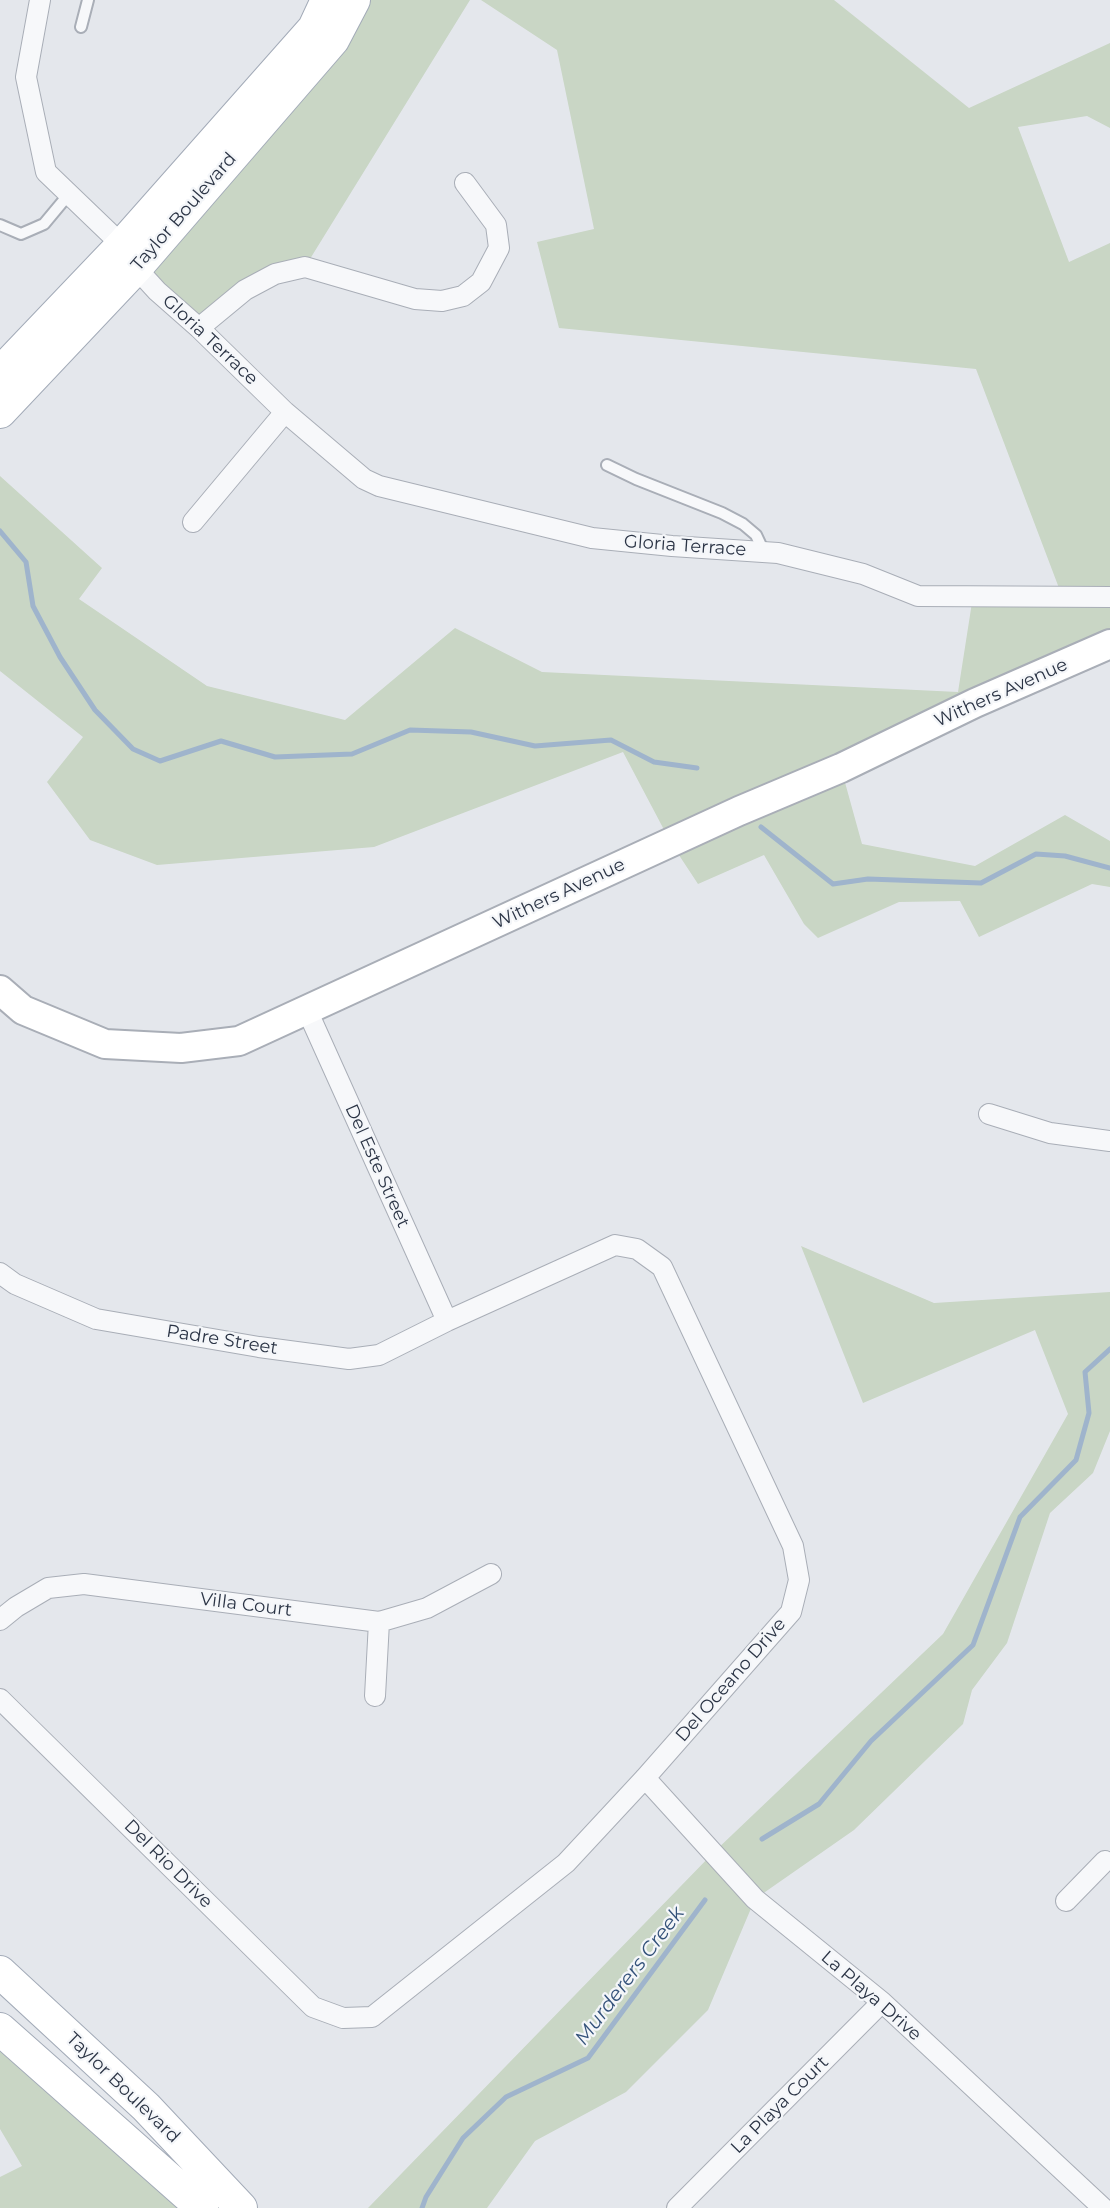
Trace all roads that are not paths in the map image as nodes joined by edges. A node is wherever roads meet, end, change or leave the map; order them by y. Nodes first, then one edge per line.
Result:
1 (40, 0) edge
2 (88, 0) edge
3 (327, 0) edge
4 (354, 0) edge
5 (81, 27) dead end
6 (465, 183) dead end
7 (69, 194) junction
8 (0, 225) edge
9 (129, 256) junction
10 (199, 328) junction
11 (0, 373) edge
12 (0, 412) edge
13 (285, 412) junction
14 (607, 465) dead end
15 (193, 522) dead end
16 (764, 552) junction
17 (1110, 597) edge
18 (1110, 644) edge
19 (0, 990) edge
20 (307, 1010) junction
21 (989, 1114) dead end
22 (1110, 1140) edge
23 (0, 1273) edge
24 (447, 1321) junction
25 (491, 1574) dead end
26 (0, 1620) edge
27 (379, 1622) junction
28 (375, 1696) dead end
29 (0, 1698) edge
30 (645, 1778) junction
31 (1108, 1861) edge
32 (1066, 1901) dead end
33 (0, 1972) edge
34 (882, 2002) junction
35 (343, 2018) joint
36 (0, 2029) edge
37 (202, 2208) edge
38 (241, 2208) edge
39 (677, 2208) edge
40 (1101, 2208) edge

1 - 7 street, Gloria Terrace
2 - 5 lane
3 - 9 main road, Taylor Boulevard
4 - 9 main road, Taylor Boulevard
6 - 10 street
7 - 8 lane
7 - 9 street, Gloria Terrace
9 - 10 street, Gloria Terrace
9 - 11 main road, Taylor Boulevard
9 - 12 main road, Taylor Boulevard
10 - 13 street, Gloria Terrace
13 - 15 street
13 - 16 street, Gloria Terrace
14 - 16 lane
16 - 17 street, Gloria Terrace
18 - 20 street, Withers Avenue
19 - 20 street, Withers Avenue
20 - 24 street, Del Este Street
21 - 22 street
23 - 24 street, Padre Street
24 - 30 street, Del Oceano Drive
25 - 27 street, Villa Court
26 - 27 street, Villa Court
27 - 28 street
29 - 35 street, Del Rio Drive
30 - 34 street, La Playa Drive
30 - 35 street, Del Oceano Drive
31 - 32 street
33 - 38 main road, Taylor Boulevard
34 - 39 street, La Playa Court
34 - 40 street, La Playa Drive
36 - 37 main road, Taylor Boulevard

